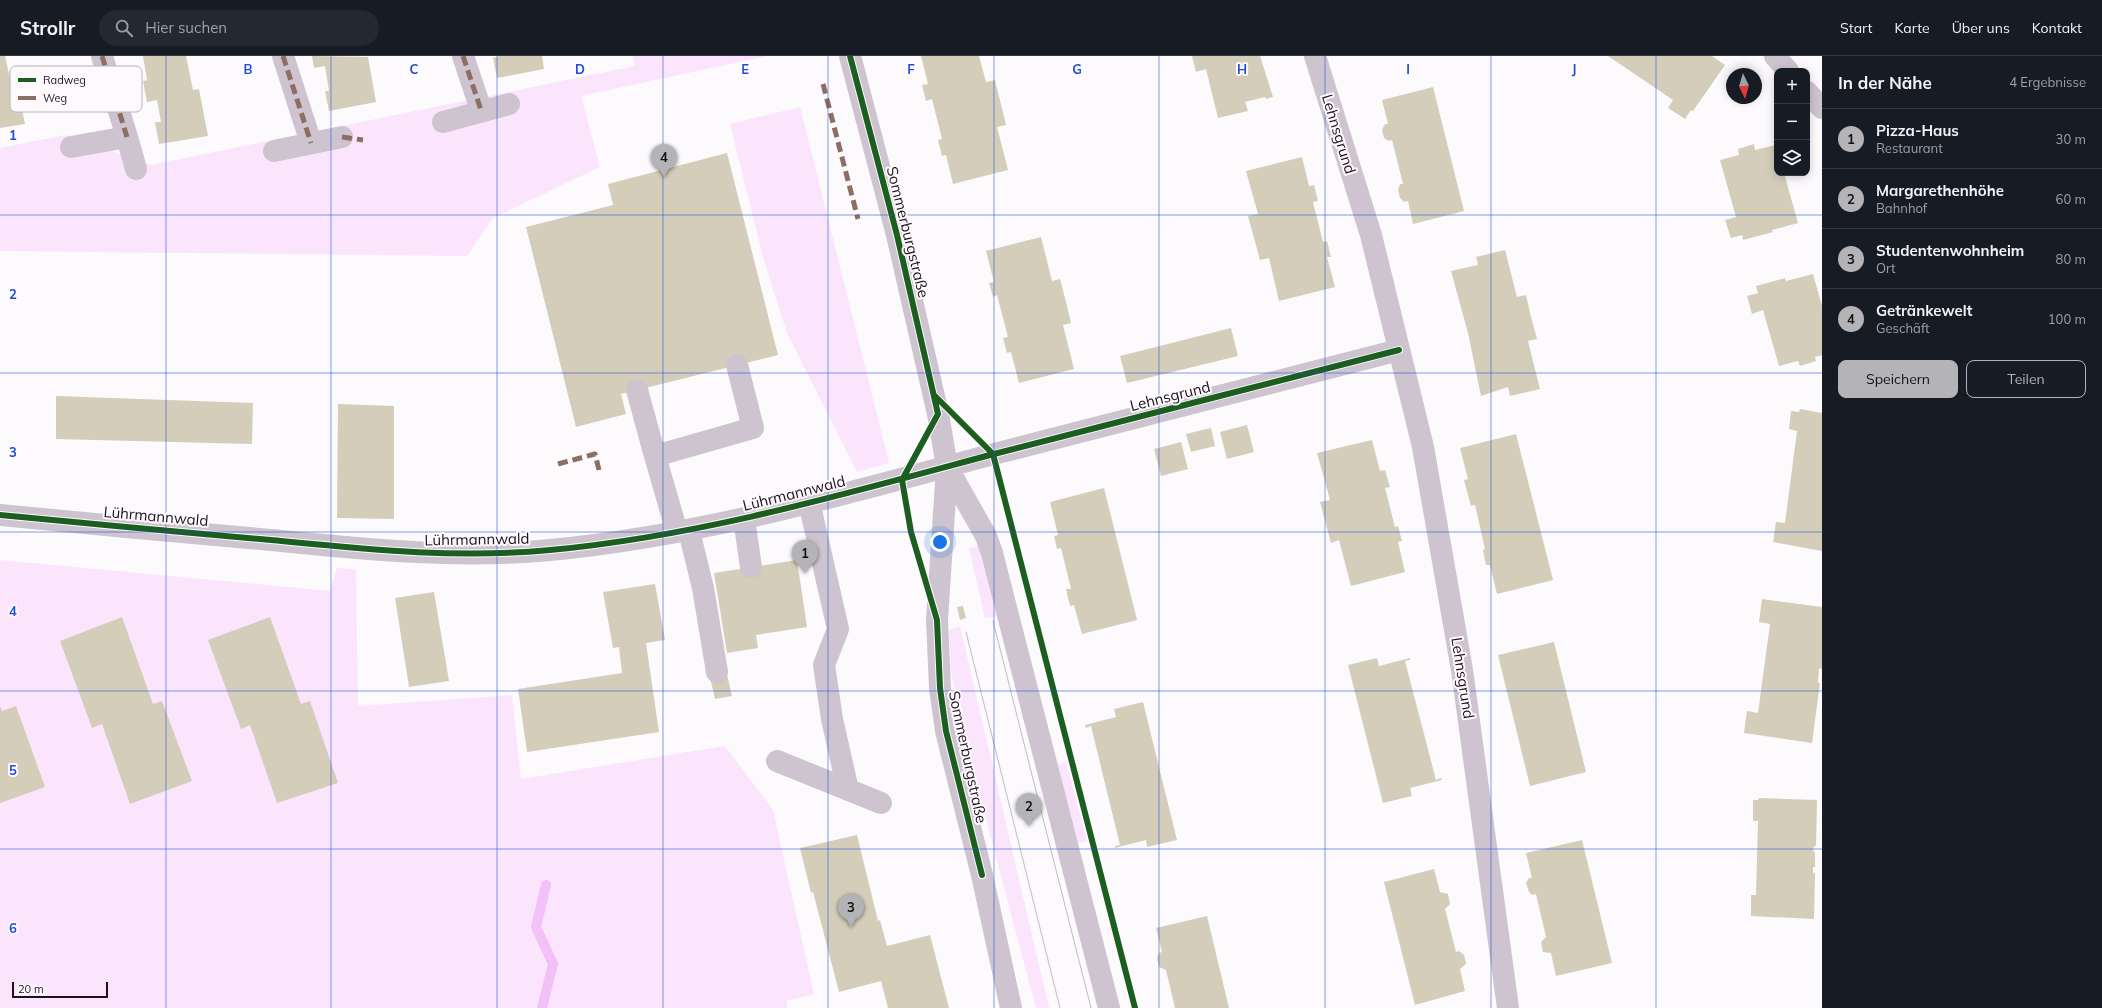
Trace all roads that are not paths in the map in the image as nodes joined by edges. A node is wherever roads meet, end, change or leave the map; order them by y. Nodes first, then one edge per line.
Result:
1 (102, 56) edge
2 (283, 56) edge
3 (463, 56) edge
4 (850, 56) edge
5 (1315, 56) edge
6 (1775, 56) edge
7 (105, 66) edge
8 (1785, 68) edge
9 (1810, 95) edge
10 (509, 104) dead end
11 (1822, 108) edge
12 (481, 110) junction
13 (119, 112) edge
14 (443, 122) dead end
15 (127, 137) junction
16 (342, 137) dead end
17 (311, 143) junction
18 (71, 147) dead end
19 (274, 151) dead end
20 (136, 169) dead end
21 (1399, 350) junction
22 (737, 365) dead end
23 (637, 390) dead end
24 (656, 456) junction
25 (947, 467) junction
26 (809, 502) junction
27 (0, 515) edge
28 (744, 519) junction
29 (683, 531) junction
30 (751, 567) dead end
31 (717, 672) dead end
32 (777, 760) dead end
33 (848, 790) junction
34 (881, 803) dead end
35 (1010, 1008) edge
36 (1109, 1008) edge
37 (1508, 1008) edge

1 - 7 street
2 - 17 street
3 - 12 street
4 - 25 street, Sommerburgstraße
5 - 21 street, Lehnsgrund
6 - 8 street
9 - 11 street
10 - 12 street
12 - 14 street
13 - 15 street
15 - 18 street
15 - 20 street
16 - 17 street
17 - 19 street
21 - 25 street, Lehnsgrund
21 - 37 street, Lehnsgrund
22 - 24 street
23 - 24 street
24 - 29 street
25 - 26 street, Lührmannwald
25 - 35 street, Sommerburgstraße
25 - 36 street, Sommerburgstraße
26 - 28 street, Lührmannwald
26 - 33 street
27 - 29 street, Lührmannwald
28 - 29 street, Lührmannwald
28 - 30 street
29 - 31 street
32 - 33 street
33 - 34 street

